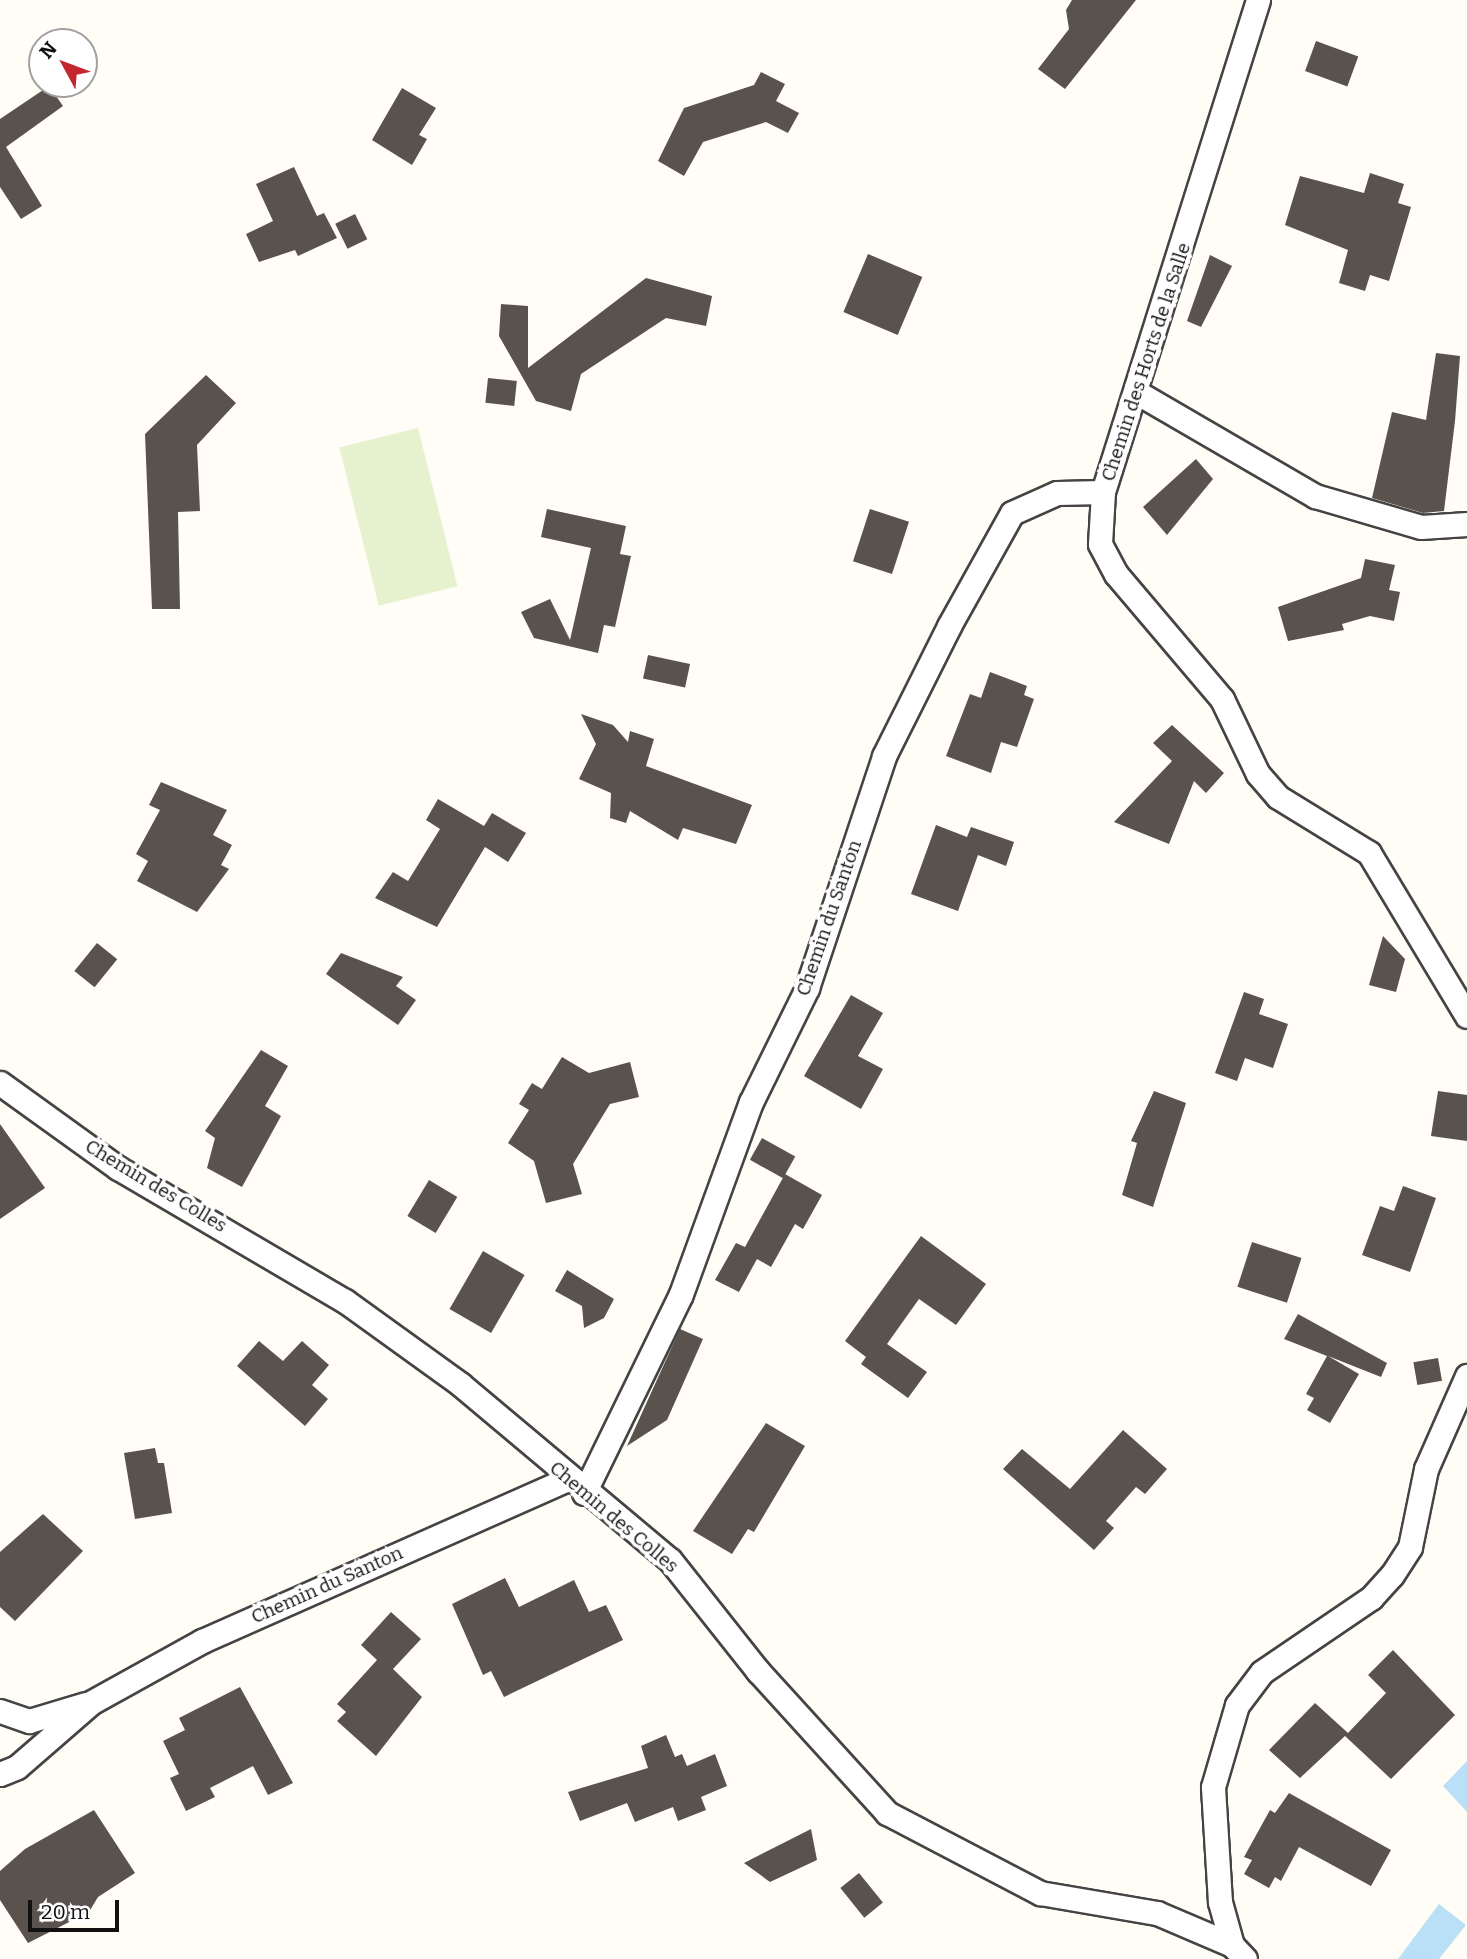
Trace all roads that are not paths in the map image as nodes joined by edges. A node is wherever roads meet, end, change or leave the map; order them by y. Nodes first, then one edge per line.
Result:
1 (1258, 0) edge
2 (1138, 393) junction
3 (1103, 492) junction
4 (1467, 524) edge
5 (1467, 1016) edge
6 (0, 1083) edge
7 (1467, 1376) edge
8 (576, 1486) junction
9 (92, 1702) junction
10 (0, 1711) edge
11 (0, 1774) edge
12 (1239, 1952) edge

1 - 2 street, Chemin des Horts de la Salle
2 - 3 street, Chemin des Horts de la Salle
2 - 4 street
3 - 5 street, Chemin des Horts de la Salle
3 - 8 street, Chemin du Santon
6 - 8 street, Chemin des Colles
7 - 12 street
8 - 9 street, Chemin du Santon
8 - 12 street, Chemin des Colles
9 - 10 street, Chemin du Santon
9 - 11 street, Chemin du Santon

